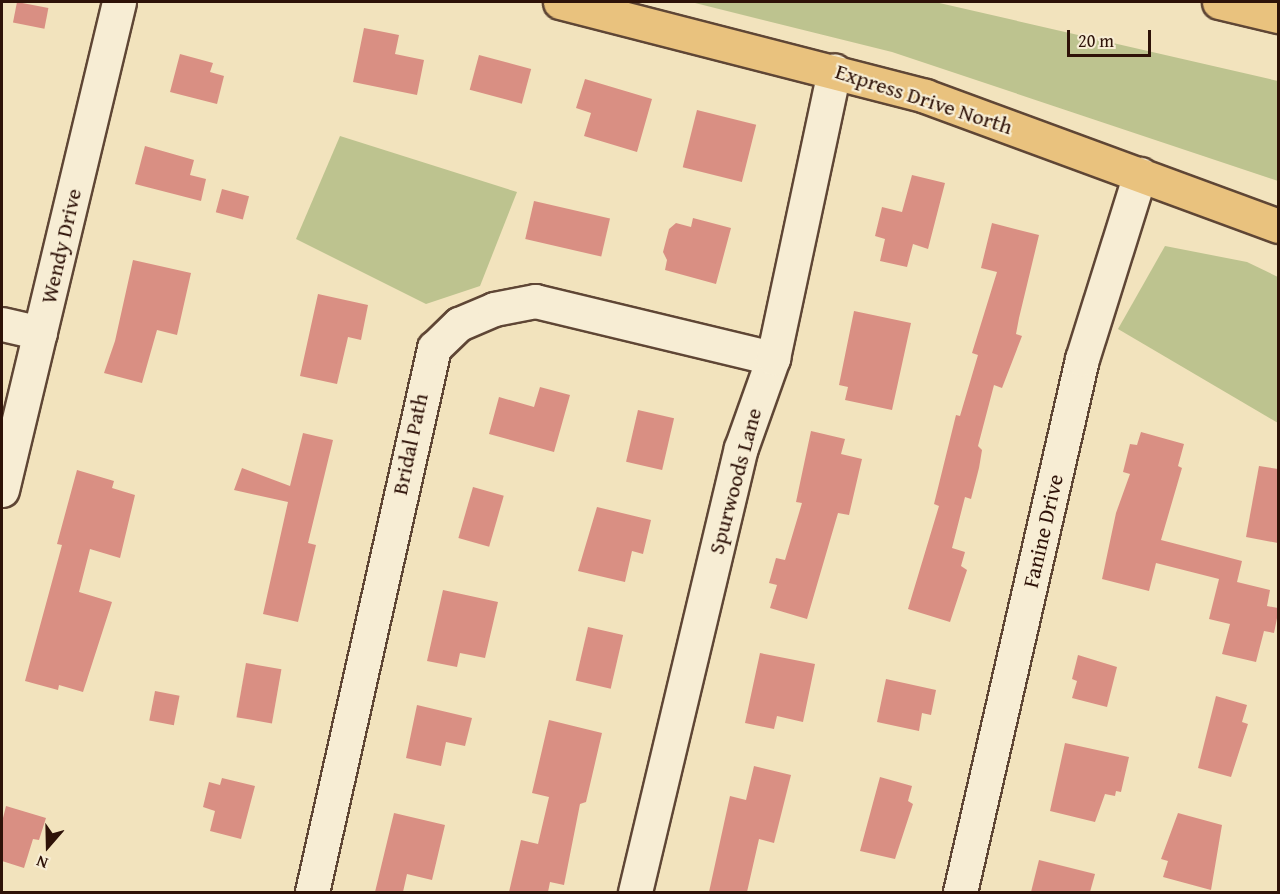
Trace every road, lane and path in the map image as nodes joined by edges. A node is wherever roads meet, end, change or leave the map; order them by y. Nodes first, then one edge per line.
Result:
1 (119, 2) edge
2 (560, 2) edge
3 (1219, 2) edge
4 (1278, 16) edge
5 (834, 70) junction
6 (1140, 174) junction
7 (1278, 226) edge
8 (2, 324) edge
9 (40, 333) junction
10 (773, 358) junction
11 (2, 490) edge
12 (312, 892) edge
13 (635, 892) edge
14 (960, 892) edge

1 - 9 street, Wendy Drive
2 - 5 main road, Express Drive North
3 - 4 main road
5 - 6 main road, Express Drive North
5 - 10 street, Spurwoods Lane
6 - 7 main road, Express Drive North
6 - 14 street, Fanine Drive
8 - 9 street
9 - 11 street, Wendy Drive
10 - 12 street, Bridal Path
10 - 13 street, Spurwoods Lane

